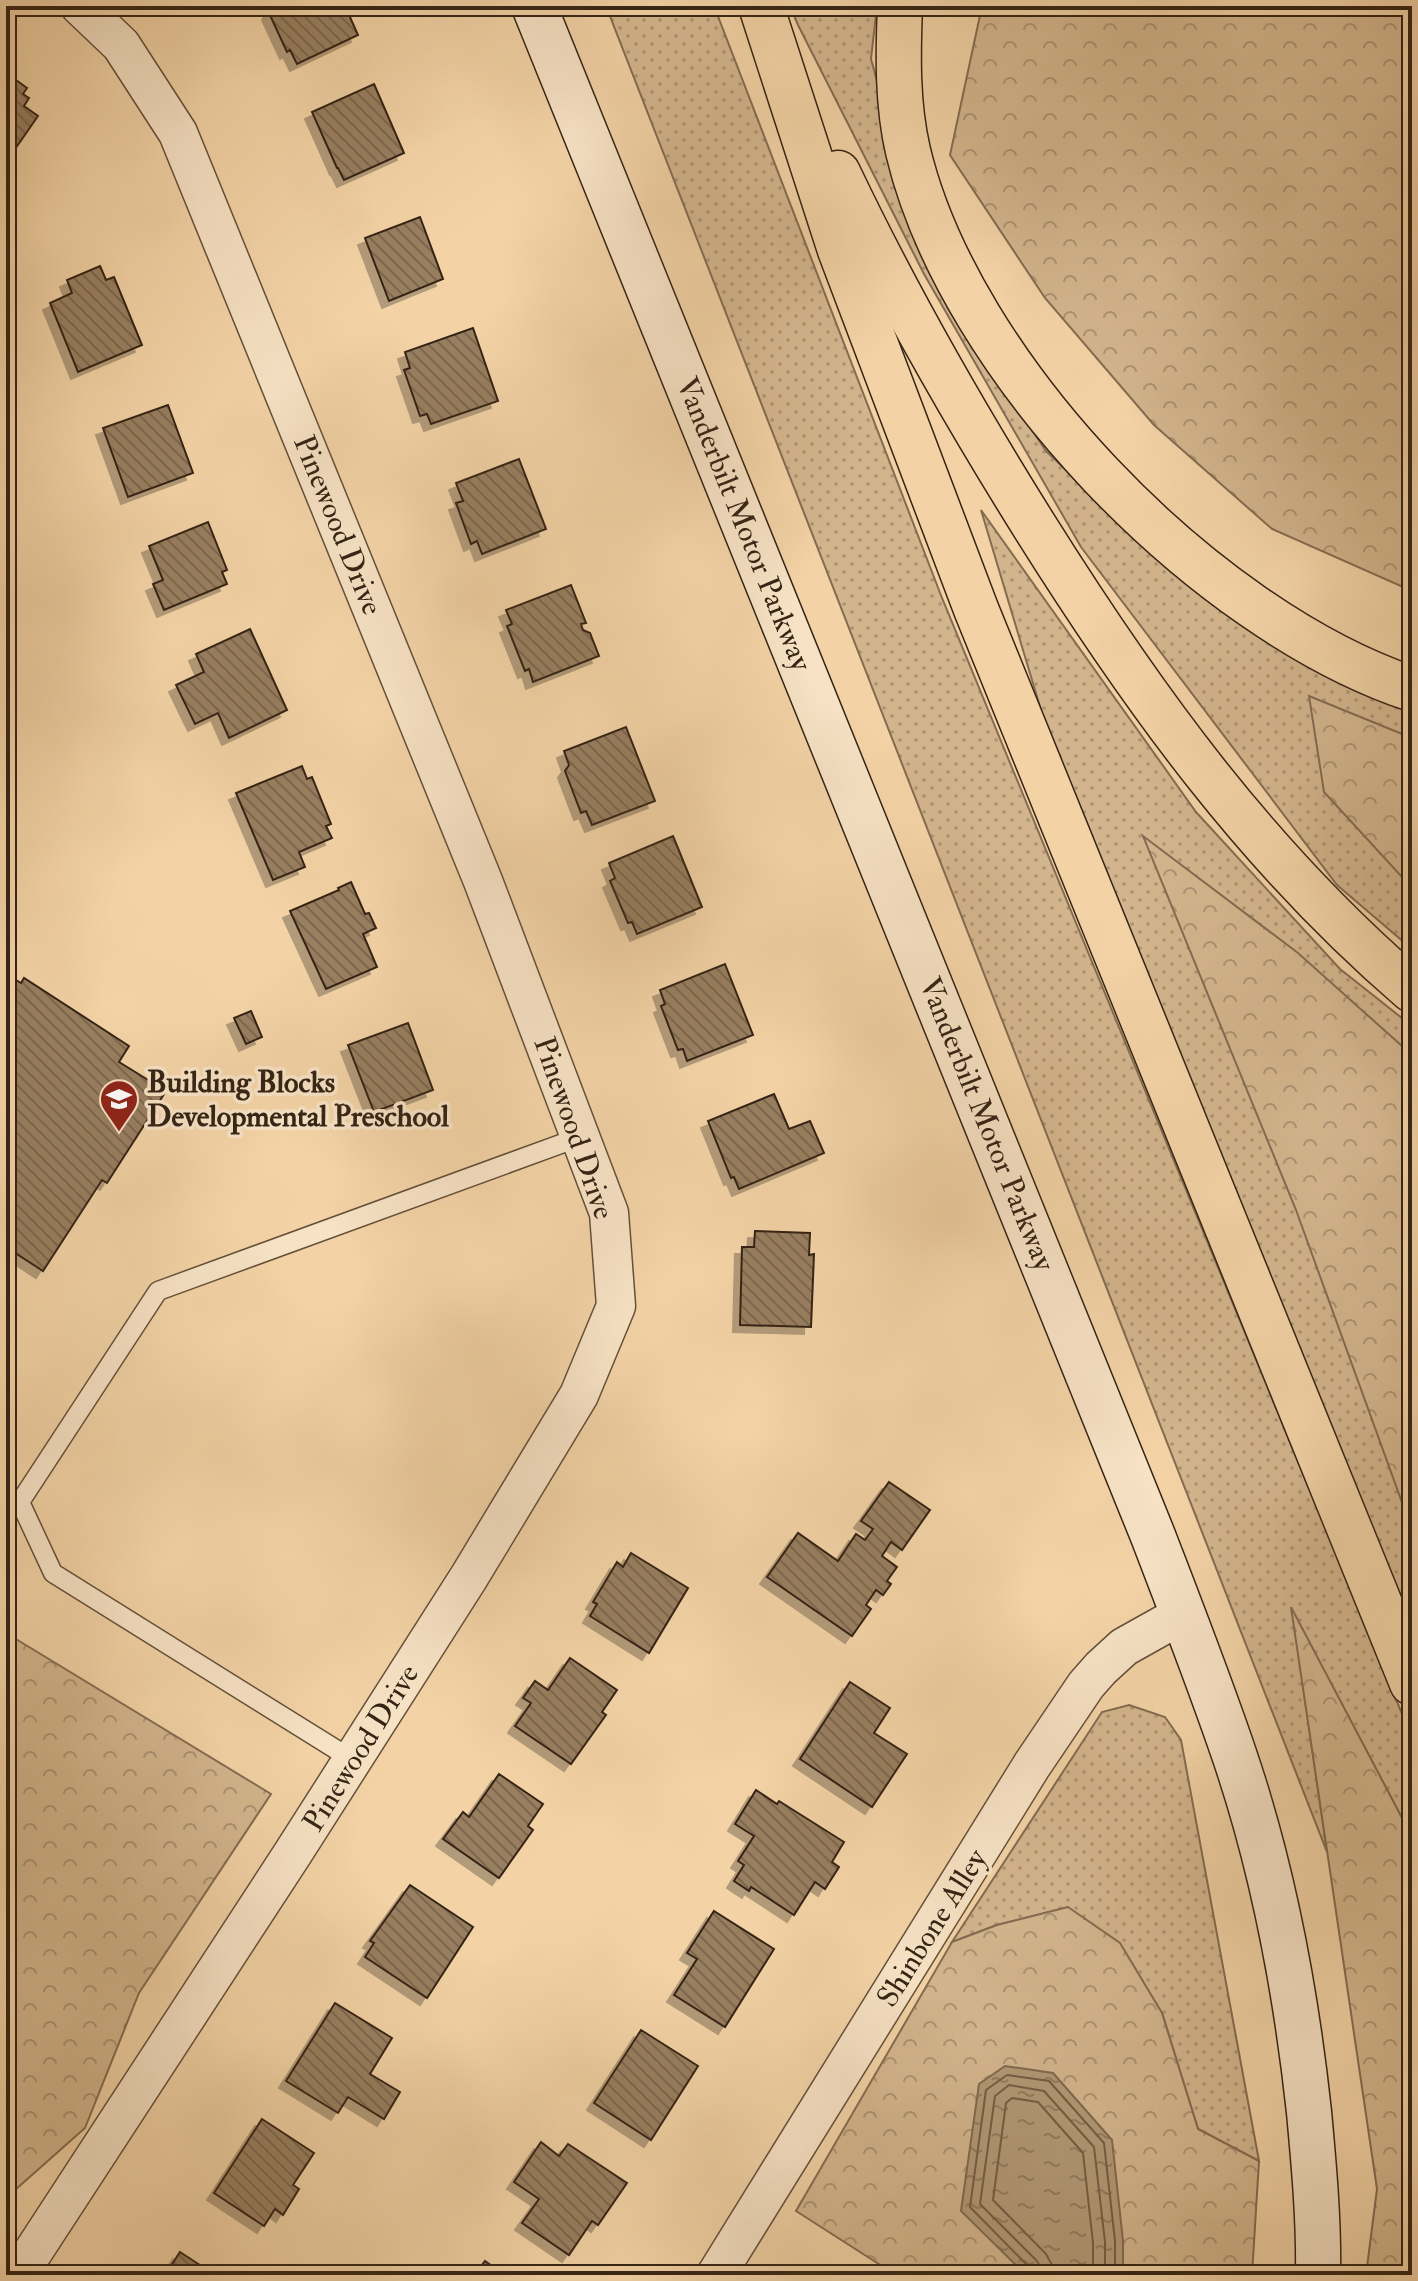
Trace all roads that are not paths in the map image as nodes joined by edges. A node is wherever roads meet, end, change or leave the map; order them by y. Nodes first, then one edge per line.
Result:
1 (80, 6) edge
2 (534, 6) edge
3 (762, 6) edge
4 (900, 6) edge
5 (1412, 689) edge
6 (1412, 990) edge
7 (580, 1137) junction
8 (13, 1502) edge
9 (1183, 1614) junction
10 (1412, 1683) edge
11 (353, 1760) junction
12 (12, 2275) edge
13 (716, 2275) edge
14 (1318, 2275) edge

1 - 7 street, Pinewood Drive
2 - 9 main road, Vanderbilt Motor Parkway
3 - 6 highway
3 - 10 highway
4 - 5 highway
7 - 8 lane
7 - 11 street, Pinewood Drive
8 - 11 lane
9 - 13 street, Shinbone Alley
9 - 14 main road, Vanderbilt Motor Parkway
11 - 12 street, Pinewood Drive

